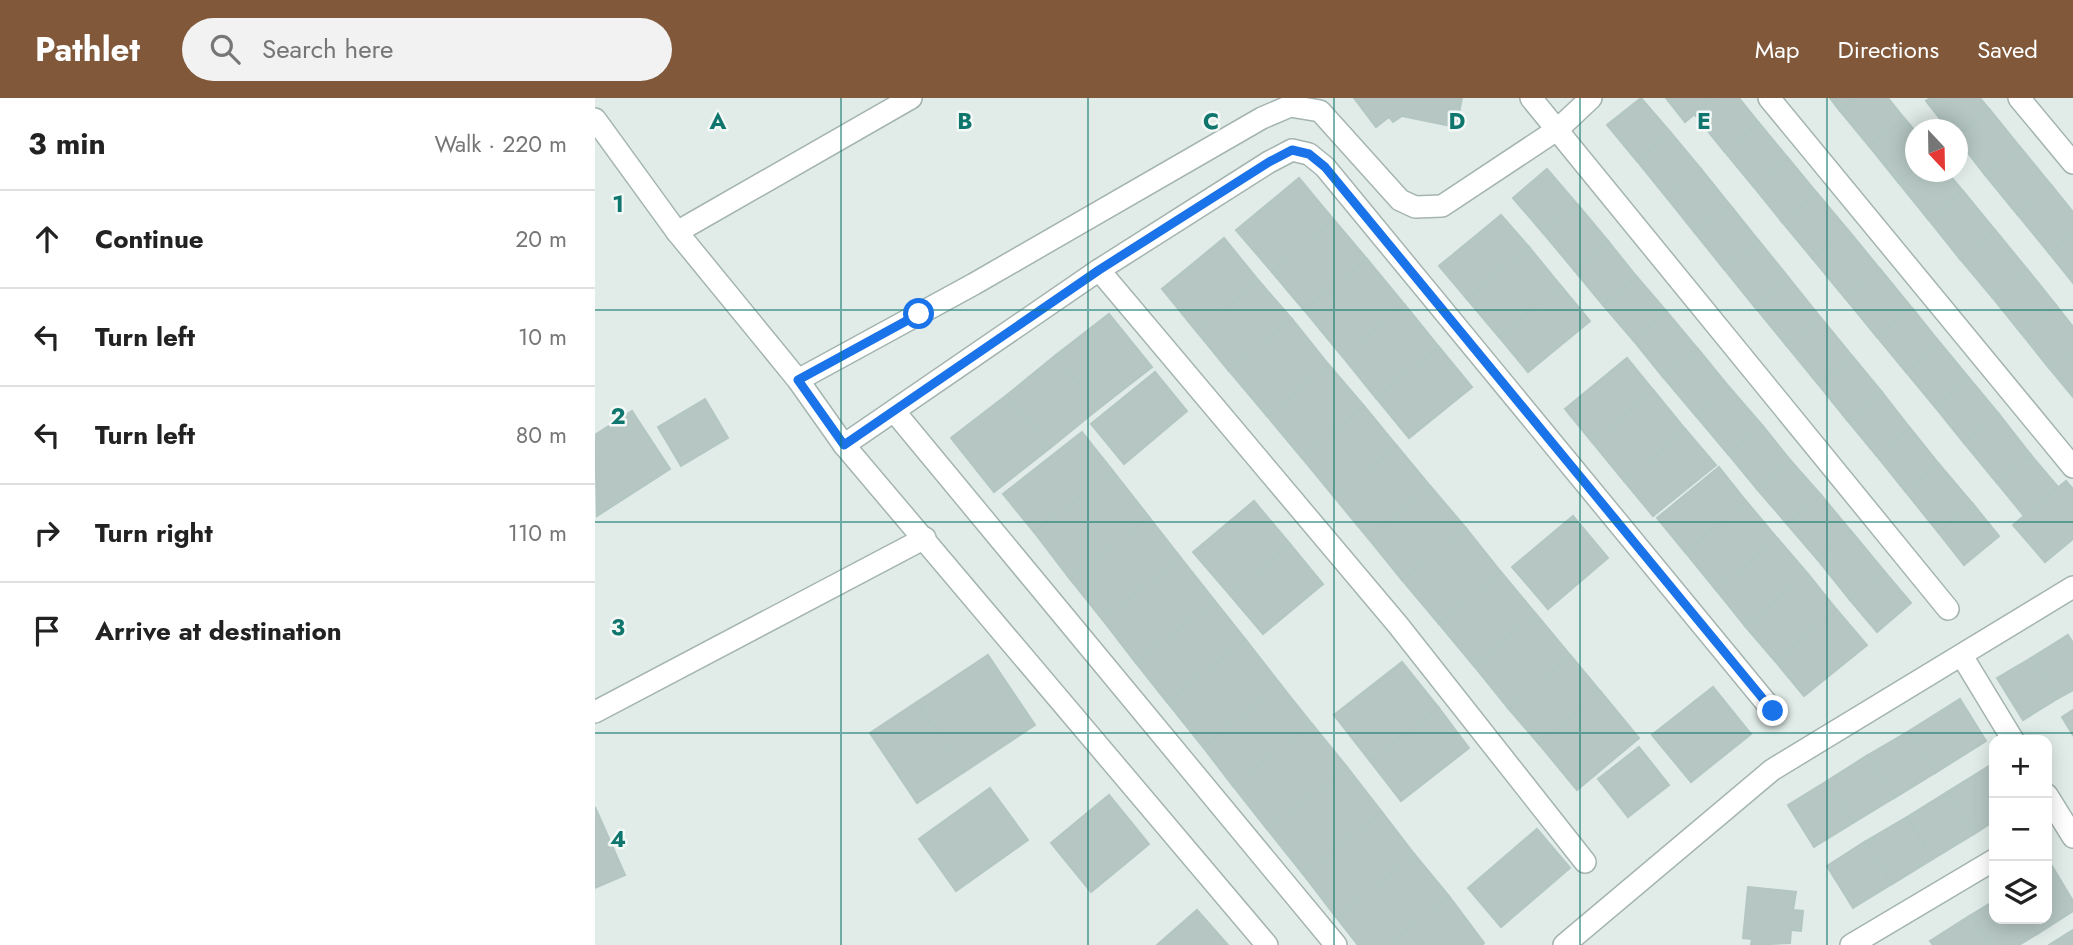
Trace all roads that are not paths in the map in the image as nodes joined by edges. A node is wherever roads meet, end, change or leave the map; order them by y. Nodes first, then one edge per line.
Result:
1 (911, 98) edge
2 (1531, 98) edge
3 (1591, 98) edge
4 (1769, 98) edge
5 (2019, 98) edge
6 (595, 119) edge
7 (1558, 129) junction
8 (2073, 163) edge
9 (677, 232) junction
10 (1099, 270) junction
11 (798, 380) junction
12 (894, 411) junction
13 (844, 445) junction
14 (2073, 467) edge
15 (925, 538) junction
16 (2073, 587) edge
17 (1948, 608) dead end
18 (1962, 656) junction
19 (1773, 711) dead end
20 (595, 712) edge
21 (2010, 735) edge
22 (2049, 798) edge
23 (2064, 825) edge
24 (1992, 861) edge
25 (1585, 862) dead end
26 (1574, 941) edge
27 (1267, 945) edge
28 (1336, 945) edge
29 (1851, 945) edge

1 - 9 street
2 - 7 street
3 - 7 street
4 - 14 street
5 - 8 street
6 - 9 street
7 - 11 street
7 - 17 street
9 - 11 street
10 - 12 street
10 - 19 street
10 - 25 street
11 - 13 street
12 - 13 street
12 - 28 street
13 - 15 street
15 - 20 street
15 - 27 street
16 - 18 street
18 - 21 street
18 - 26 street
22 - 23 street
24 - 29 street

